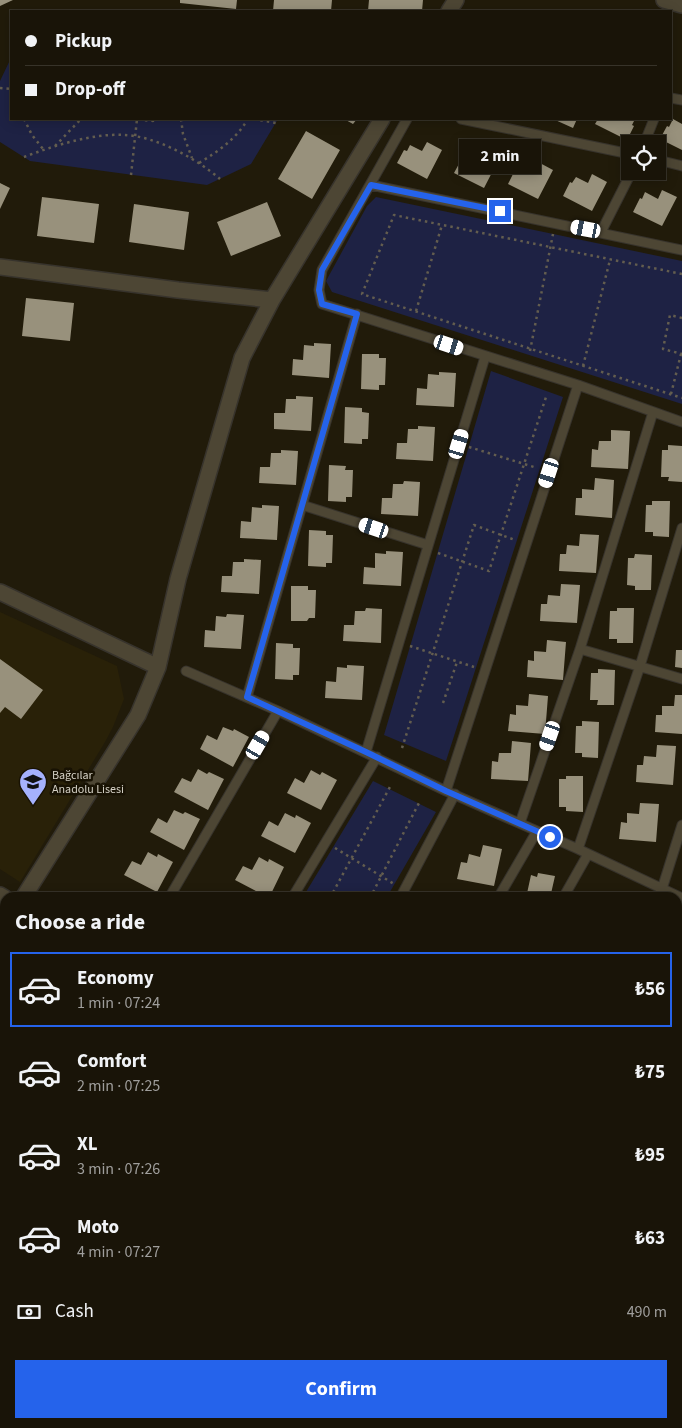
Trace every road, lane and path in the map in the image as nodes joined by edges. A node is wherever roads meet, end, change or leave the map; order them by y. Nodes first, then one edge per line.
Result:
1 (664, 0) edge
2 (682, 5) edge
3 (24, 120) edge
4 (79, 120) edge
5 (136, 120) edge
6 (155, 120) edge
7 (182, 120) edge
8 (247, 120) edge
9 (260, 120) edge
10 (381, 120) edge
11 (407, 120) edge
12 (467, 120) edge
13 (654, 120) edge
14 (276, 123) dead end
15 (648, 135) edge
16 (135, 136) junction
17 (54, 147) junction
18 (44, 150) junction
19 (621, 152) edge
20 (24, 157) dead end
21 (192, 159) junction
22 (199, 162) junction
23 (666, 162) edge
24 (682, 166) edge
25 (131, 175) dead end
26 (220, 179) dead end
27 (627, 180) edge
28 (371, 185) junction
29 (555, 223) junction
30 (442, 225) junction
31 (601, 232) junction
32 (552, 248) junction
33 (682, 250) edge
34 (610, 260) junction
35 (0, 266) edge
36 (682, 274) edge
37 (272, 300) junction
38 (416, 311) junction
39 (357, 314) junction
40 (682, 318) edge
41 (530, 350) junction
42 (682, 354) edge
43 (485, 357) junction
44 (584, 366) junction
45 (578, 385) junction
46 (671, 394) junction
47 (546, 397) dead end
48 (682, 398) edge
49 (653, 412) junction
50 (682, 422) edge
51 (459, 444) junction
52 (524, 464) junction
53 (534, 467) dead end
54 (302, 505) junction
55 (682, 528) edge
56 (501, 535) junction
57 (526, 544) junction
58 (428, 547) junction
59 (462, 562) junction
60 (0, 592) edge
61 (399, 642) junction
62 (580, 649) junction
63 (433, 653) junction
64 (457, 662) junction
65 (640, 666) junction
66 (158, 667) junction
67 (186, 671) dead end
68 (484, 671) junction
69 (682, 679) edge
70 (247, 697) junction
71 (443, 703) dead end
72 (278, 711) junction
73 (402, 748) dead end
74 (366, 752) junction
75 (377, 757) junction
76 (391, 785) dead end
77 (450, 792) junction
78 (420, 801) dead end
79 (520, 824) junction
80 (682, 825) edge
81 (536, 831) junction
82 (326, 843) junction
83 (578, 849) junction
84 (588, 854) junction
85 (352, 859) junction
86 (381, 876) junction
87 (27, 892) edge
88 (172, 892) edge
89 (296, 892) edge
90 (333, 892) edge
91 (373, 892) edge
92 (400, 892) edge
93 (403, 892) edge
94 (501, 892) edge
95 (566, 892) edge
96 (658, 892) edge
97 (660, 892) edge

1 - 2 street
3 - 18 path
4 - 17 path
5 - 6 path
5 - 16 path
7 - 21 path
8 - 22 path
9 - 14 path
10 - 37 street
11 - 28 lane
12 - 19 lane
13 - 15 lane
16 - 17 path
16 - 21 path
16 - 25 path
17 - 18 path
18 - 20 path
21 - 22 path
22 - 26 path
23 - 24 lane
27 - 31 lane
28 - 29 lane
28 - 39 lane
29 - 31 lane
29 - 32 path
30 - 32 path
30 - 38 path
30 - 38 path
31 - 33 lane
32 - 34 path
32 - 41 path
34 - 36 path
34 - 44 path
35 - 37 street
37 - 66 street
38 - 41 path
39 - 43 lane
39 - 54 lane
40 - 42 path
41 - 44 path
42 - 46 path
43 - 45 lane
43 - 51 lane
44 - 46 path
45 - 49 lane
45 - 57 lane
46 - 48 path
47 - 52 path
49 - 50 lane
49 - 62 lane
51 - 52 path
51 - 58 lane
52 - 53 path
52 - 56 path
54 - 58 lane
54 - 70 lane
55 - 65 lane
56 - 57 path
56 - 59 path
56 - 59 path
57 - 68 lane
58 - 59 path
58 - 61 lane
59 - 63 path
60 - 66 street
61 - 63 path
61 - 74 lane
62 - 65 lane
62 - 79 lane
63 - 64 path
63 - 73 path
64 - 68 path
64 - 71 path
65 - 69 lane
65 - 83 lane
66 - 87 street
67 - 70 lane
68 - 77 lane
70 - 72 lane
72 - 74 lane
72 - 88 lane
74 - 75 lane
75 - 77 lane
75 - 82 lane
76 - 85 path
77 - 79 lane
77 - 93 lane
78 - 86 path
79 - 81 lane
80 - 97 lane
81 - 83 lane
81 - 94 lane
82 - 85 path
82 - 89 lane
83 - 84 lane
84 - 95 lane
84 - 96 lane
85 - 86 path
85 - 90 path
86 - 91 path
86 - 92 path

